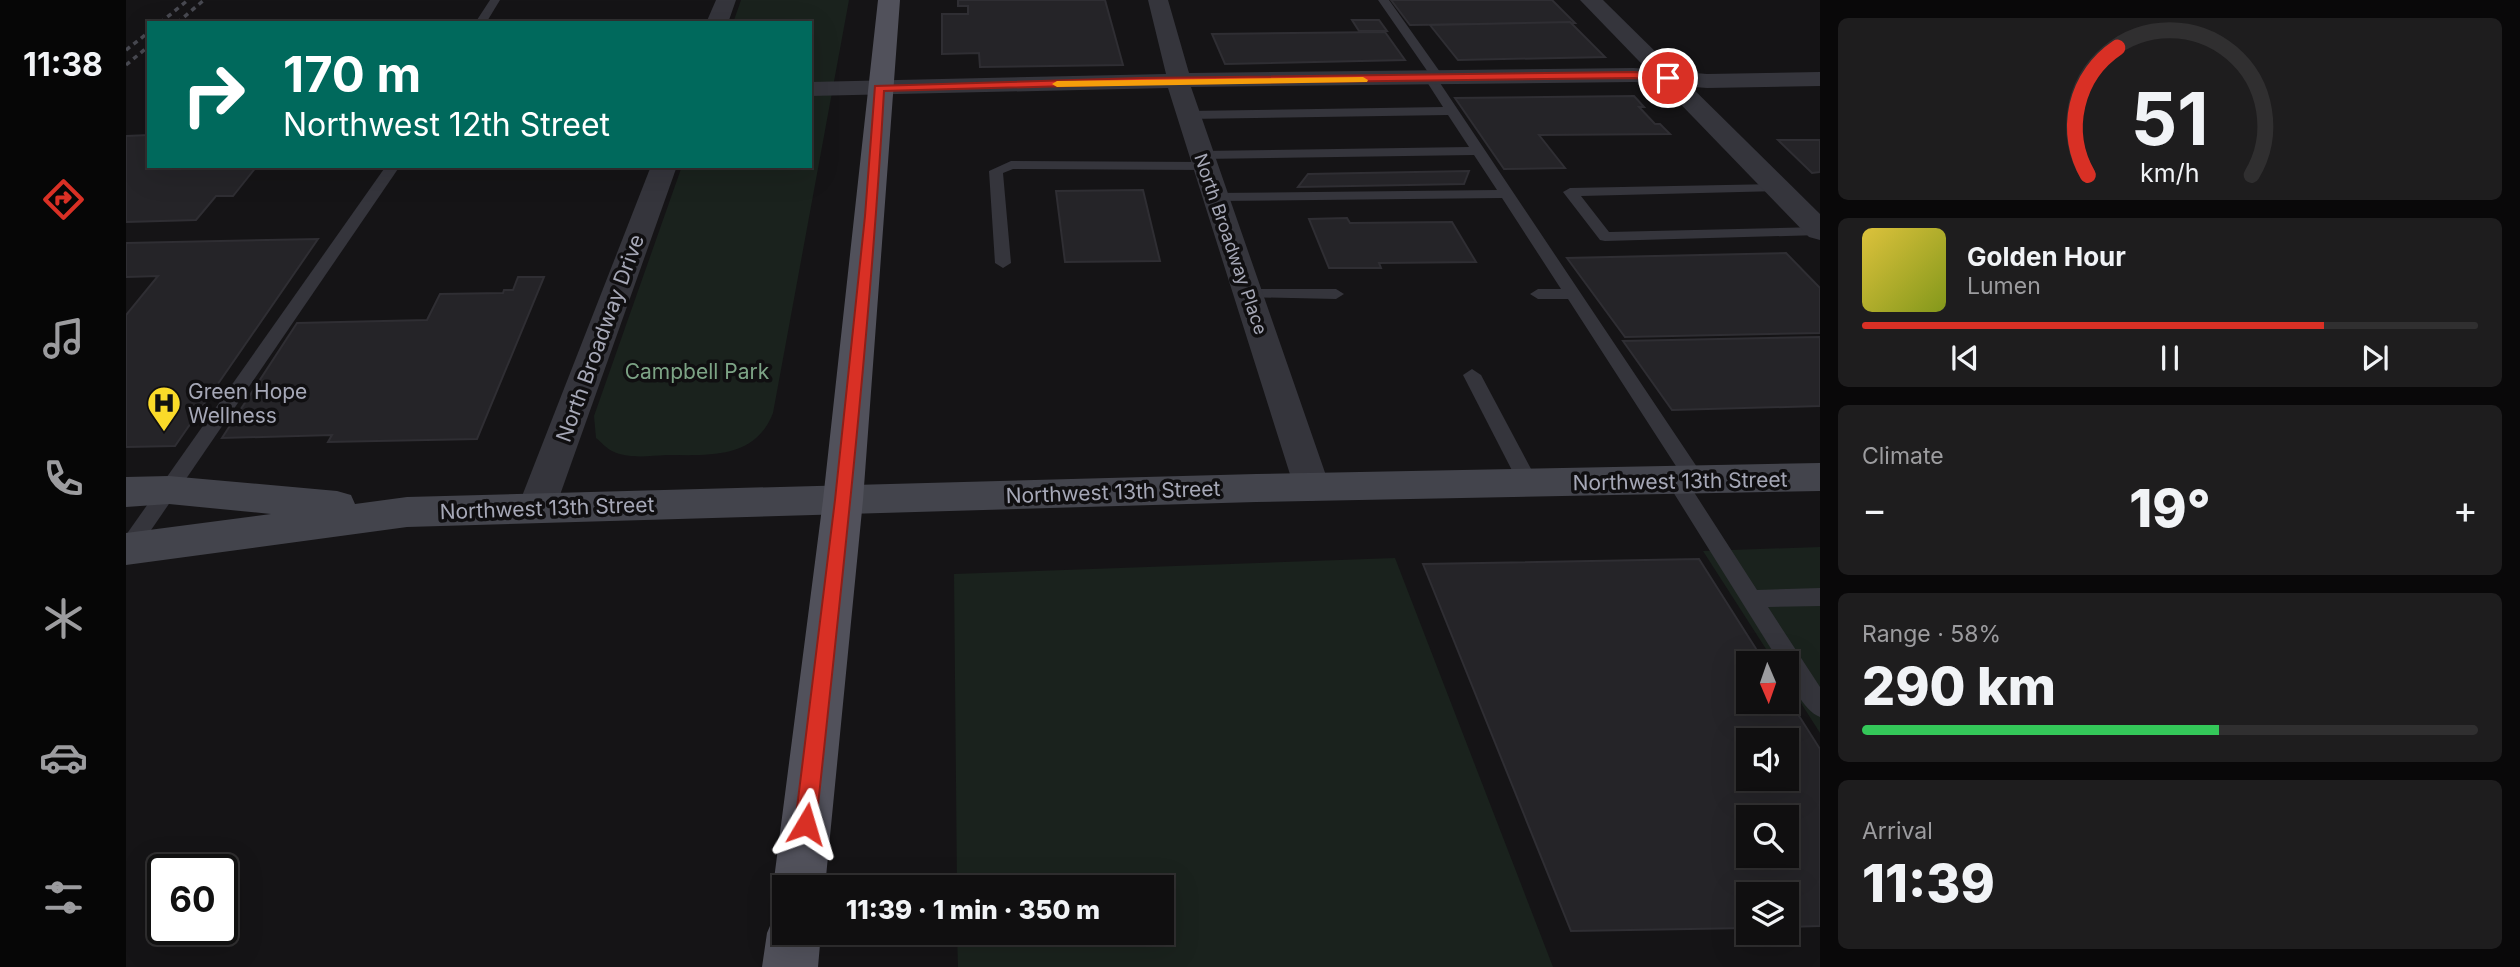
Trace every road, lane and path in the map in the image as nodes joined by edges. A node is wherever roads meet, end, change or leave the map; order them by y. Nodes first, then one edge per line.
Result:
1 (495, 0) edge
2 (726, 0) edge
3 (889, 0) edge
4 (1158, 0) edge
5 (1383, 0) edge
6 (1591, 0) edge
7 (481, 21) edge
8 (718, 21) edge
9 (1668, 78) junction
10 (1435, 79) junction
11 (1820, 79) edge
12 (1179, 81) junction
13 (879, 88) junction
14 (812, 89) edge
15 (1453, 111) junction
16 (1188, 116) junction
17 (1479, 150) junction
18 (1203, 160) junction
19 (392, 168) edge
20 (663, 168) edge
21 (1777, 188) junction
22 (1508, 194) junction
23 (1215, 197) junction
24 (1820, 231) edge
25 (1003, 263) dead end
26 (1248, 294) junction
27 (1336, 294) dead end
28 (1538, 294) dead end
29 (1574, 294) junction
30 (1472, 375) dead end
31 (1820, 477) edge
32 (1686, 481) junction
33 (1529, 484) junction
34 (1312, 487) junction
35 (169, 491) junction
36 (126, 492) edge
37 (843, 500) junction
38 (536, 509) junction
39 (407, 512) junction
40 (127, 549) edge
41 (1820, 597) edge
42 (1752, 600) junction
43 (1820, 707) edge
44 (800, 875) edge
45 (793, 945) edge
46 (790, 967) edge

1 - 7 lane
2 - 8 street
3 - 13 main road
4 - 12 street, North Broadway Place
5 - 10 lane
6 - 9 street
9 - 10 street
9 - 11 street
9 - 21 street
10 - 12 street
10 - 15 lane
12 - 13 street
12 - 16 street, North Broadway Place
13 - 14 street
13 - 37 main road
15 - 16 lane
15 - 17 lane
16 - 18 street, North Broadway Place
17 - 18 lane
17 - 22 lane
18 - 23 street, North Broadway Place
18 - 25 lane
19 - 35 lane
20 - 38 street, North Broadway Drive
21 - 24 street
21 - 24 lane
22 - 23 lane
22 - 29 lane
23 - 26 street, North Broadway Place
26 - 27 lane
26 - 34 street, North Broadway Place
28 - 29 lane
29 - 32 lane
30 - 33 lane
31 - 32 main road, Northwest 13th Street
32 - 33 main road, Northwest 13th Street
32 - 42 lane
33 - 34 main road, Northwest 13th Street
34 - 37 main road, Northwest 13th Street
35 - 36 main road, Northwest 13th Street
35 - 39 main road, Northwest 13th Street
35 - 40 lane
37 - 38 main road, Northwest 13th Street
37 - 44 main road
38 - 39 main road, Northwest 13th Street
39 - 40 main road, Northwest 13th Street
41 - 42 lane
42 - 43 lane
45 - 46 main road

